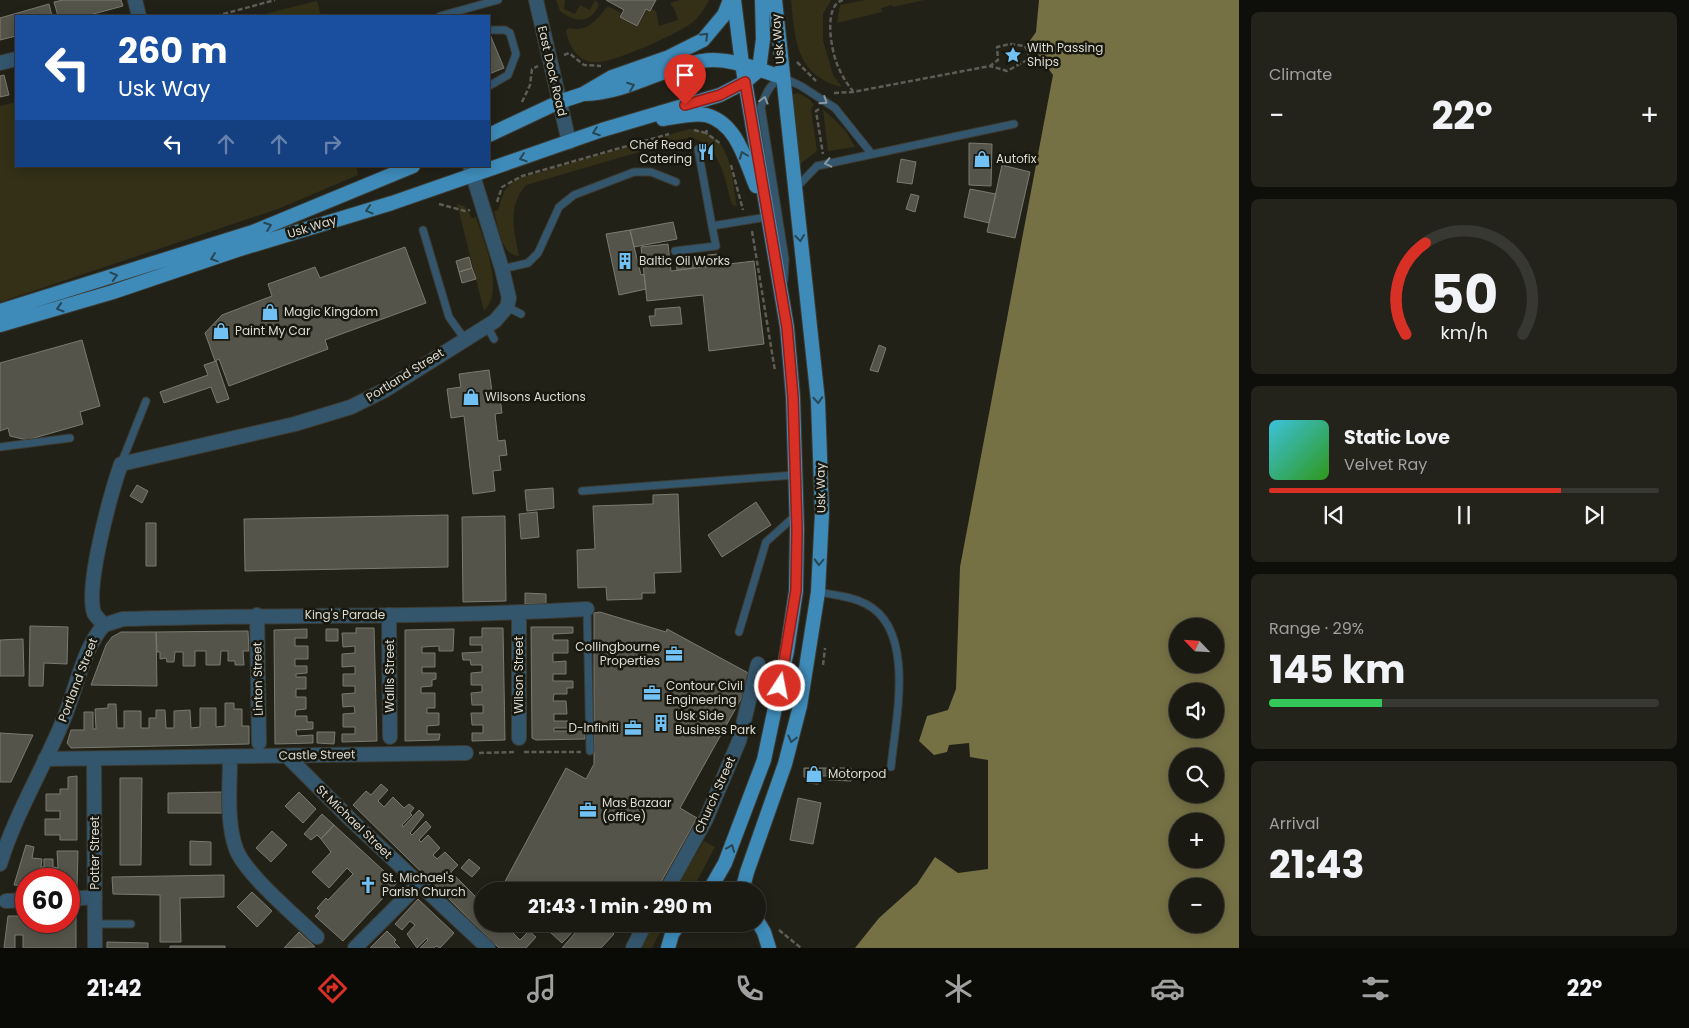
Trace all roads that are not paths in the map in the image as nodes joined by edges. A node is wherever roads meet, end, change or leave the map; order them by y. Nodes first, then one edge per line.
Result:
1 (134, 0) edge
2 (498, 0) edge
3 (536, 0) edge
4 (730, 0) edge
5 (734, 0) edge
6 (762, 0) edge
7 (775, 0) edge
8 (140, 15) edge
9 (444, 15) edge
10 (490, 30) edge
11 (15, 59) edge
12 (0, 63) edge
13 (742, 64) junction
14 (759, 70) junction
15 (782, 77) junction
16 (745, 82) junction
17 (490, 85) edge
18 (583, 94) junction
19 (559, 102) junction
20 (623, 124) junction
21 (1014, 124) dead end
22 (490, 135) edge
23 (570, 142) junction
24 (698, 149) dead end
25 (872, 153) junction
26 (490, 165) edge
27 (412, 167) edge
28 (485, 167) edge
29 (471, 171) edge
30 (676, 182) dead end
31 (794, 190) junction
32 (767, 217) junction
33 (712, 226) junction
34 (422, 230) dead end
35 (675, 251) dead end
36 (502, 269) junction
37 (783, 304) junction
38 (507, 307) junction
39 (0, 311) edge
40 (521, 314) dead end
41 (0, 326) edge
42 (487, 326) junction
43 (464, 338) junction
44 (494, 338) dead end
45 (146, 401) dead end
46 (70, 438) dead end
47 (0, 447) edge
48 (121, 464) junction
49 (796, 475) junction
50 (582, 491) dead end
51 (797, 515) junction
52 (818, 592) junction
53 (588, 609) joint
54 (519, 613) junction
55 (257, 615) junction
56 (389, 615) junction
57 (104, 625) junction
58 (739, 632) dead end
59 (758, 664) dead end
60 (390, 737) dead end
61 (519, 738) dead end
62 (259, 742) dead end
63 (590, 751) road end
64 (466, 753) road end
65 (287, 756) junction
66 (230, 757) junction
67 (94, 759) junction
68 (45, 760) junction
69 (891, 767) dead end
70 (0, 864) edge
71 (671, 882) edge
72 (714, 882) edge
73 (744, 882) edge
74 (420, 883) junction
75 (80, 898) edge
76 (95, 898) junction
77 (6, 901) dead end
78 (15, 901) edge
79 (95, 924) junction
80 (131, 924) dead end
81 (641, 932) edge
82 (673, 932) edge
83 (764, 932) edge
84 (316, 936) dead end
85 (770, 947) edge
86 (95, 948) edge
87 (355, 948) edge
88 (488, 948) edge
89 (633, 948) edge
90 (668, 948) edge

1 - 8 street
2 - 9 lane
3 - 19 street, East Dock Road
18 -> 4 main road, Usk Way
5 - 13 main road, Usk Way
6 - 14 main road, Usk Way
7 - 15 main road, Usk Way
10 - 17 lane
11 - 12 street
13 - 14 main road, Usk Way
13 - 16 main road, Usk Way
18 -> 13 main road, Usk Way
14 - 15 main road, Usk Way
14 - 16 main road, Usk Way
15 -> 25 lane
15 - 31 main road, Usk Way
37 -> 15 lane
16 - 20 main road, Usk Way
16 - 32 main road, Usk Way
18 - 19 main road, Usk Way
19 - 22 main road, Usk Way
19 - 23 street, East Dock Road
20 -> 23 main road, Usk Way
32 -> 20 main road, Usk Way
21 - 25 lane
23 -> 26 main road, Usk Way
24 - 33 lane
25 -> 31 lane
39 -> 27 main road, Usk Way
28 -> 29 main road, Usk Way
29 - 36 street
29 -> 41 main road, Usk Way
30 - 36 lane
31 -> 52 main road, Usk Way
32 - 33 lane
32 - 37 main road, Usk Way
33 - 35 lane
34 - 43 lane
36 - 38 street
37 - 49 main road, Usk Way
38 - 40 lane
38 - 42 street, Portland Street
42 - 43 street, Portland Street
42 - 44 lane
43 - 48 street, Portland Street
45 - 48 lane, Portland Street
46 - 47 lane
48 - 57 street, Portland Street
49 - 50 lane
49 - 51 main road, Usk Way
51 - 58 lane
72 -> 51 main road, Usk Way
52 - 69 lane
52 -> 73 main road, Usk Way
53 - 54 street, King's Parade
53 - 63 lane
54 - 56 street, King's Parade
54 - 61 street, Wilson Street
55 - 56 street, King's Parade
55 - 57 street, King's Parade
55 - 62 street, Linton Street
56 - 60 street, Wallis Street
57 - 68 street, Portland Street
59 - 71 street, Church Street
64 - 65 street, Castle Street
65 - 66 street, Castle Street
65 - 74 street, St Michael Street
66 - 67 street, Castle Street
66 - 84 street
67 - 68 street, Castle Street
67 - 76 street, Potter Street
68 - 70 street, Portland Street
74 - 87 street
74 - 88 street, St Michael Street
75 - 76 street
76 - 79 street, Potter Street
77 - 78 street
79 - 80 lane
79 - 86 street, Potter Street
81 - 89 street
82 - 90 main road
83 - 85 main road

